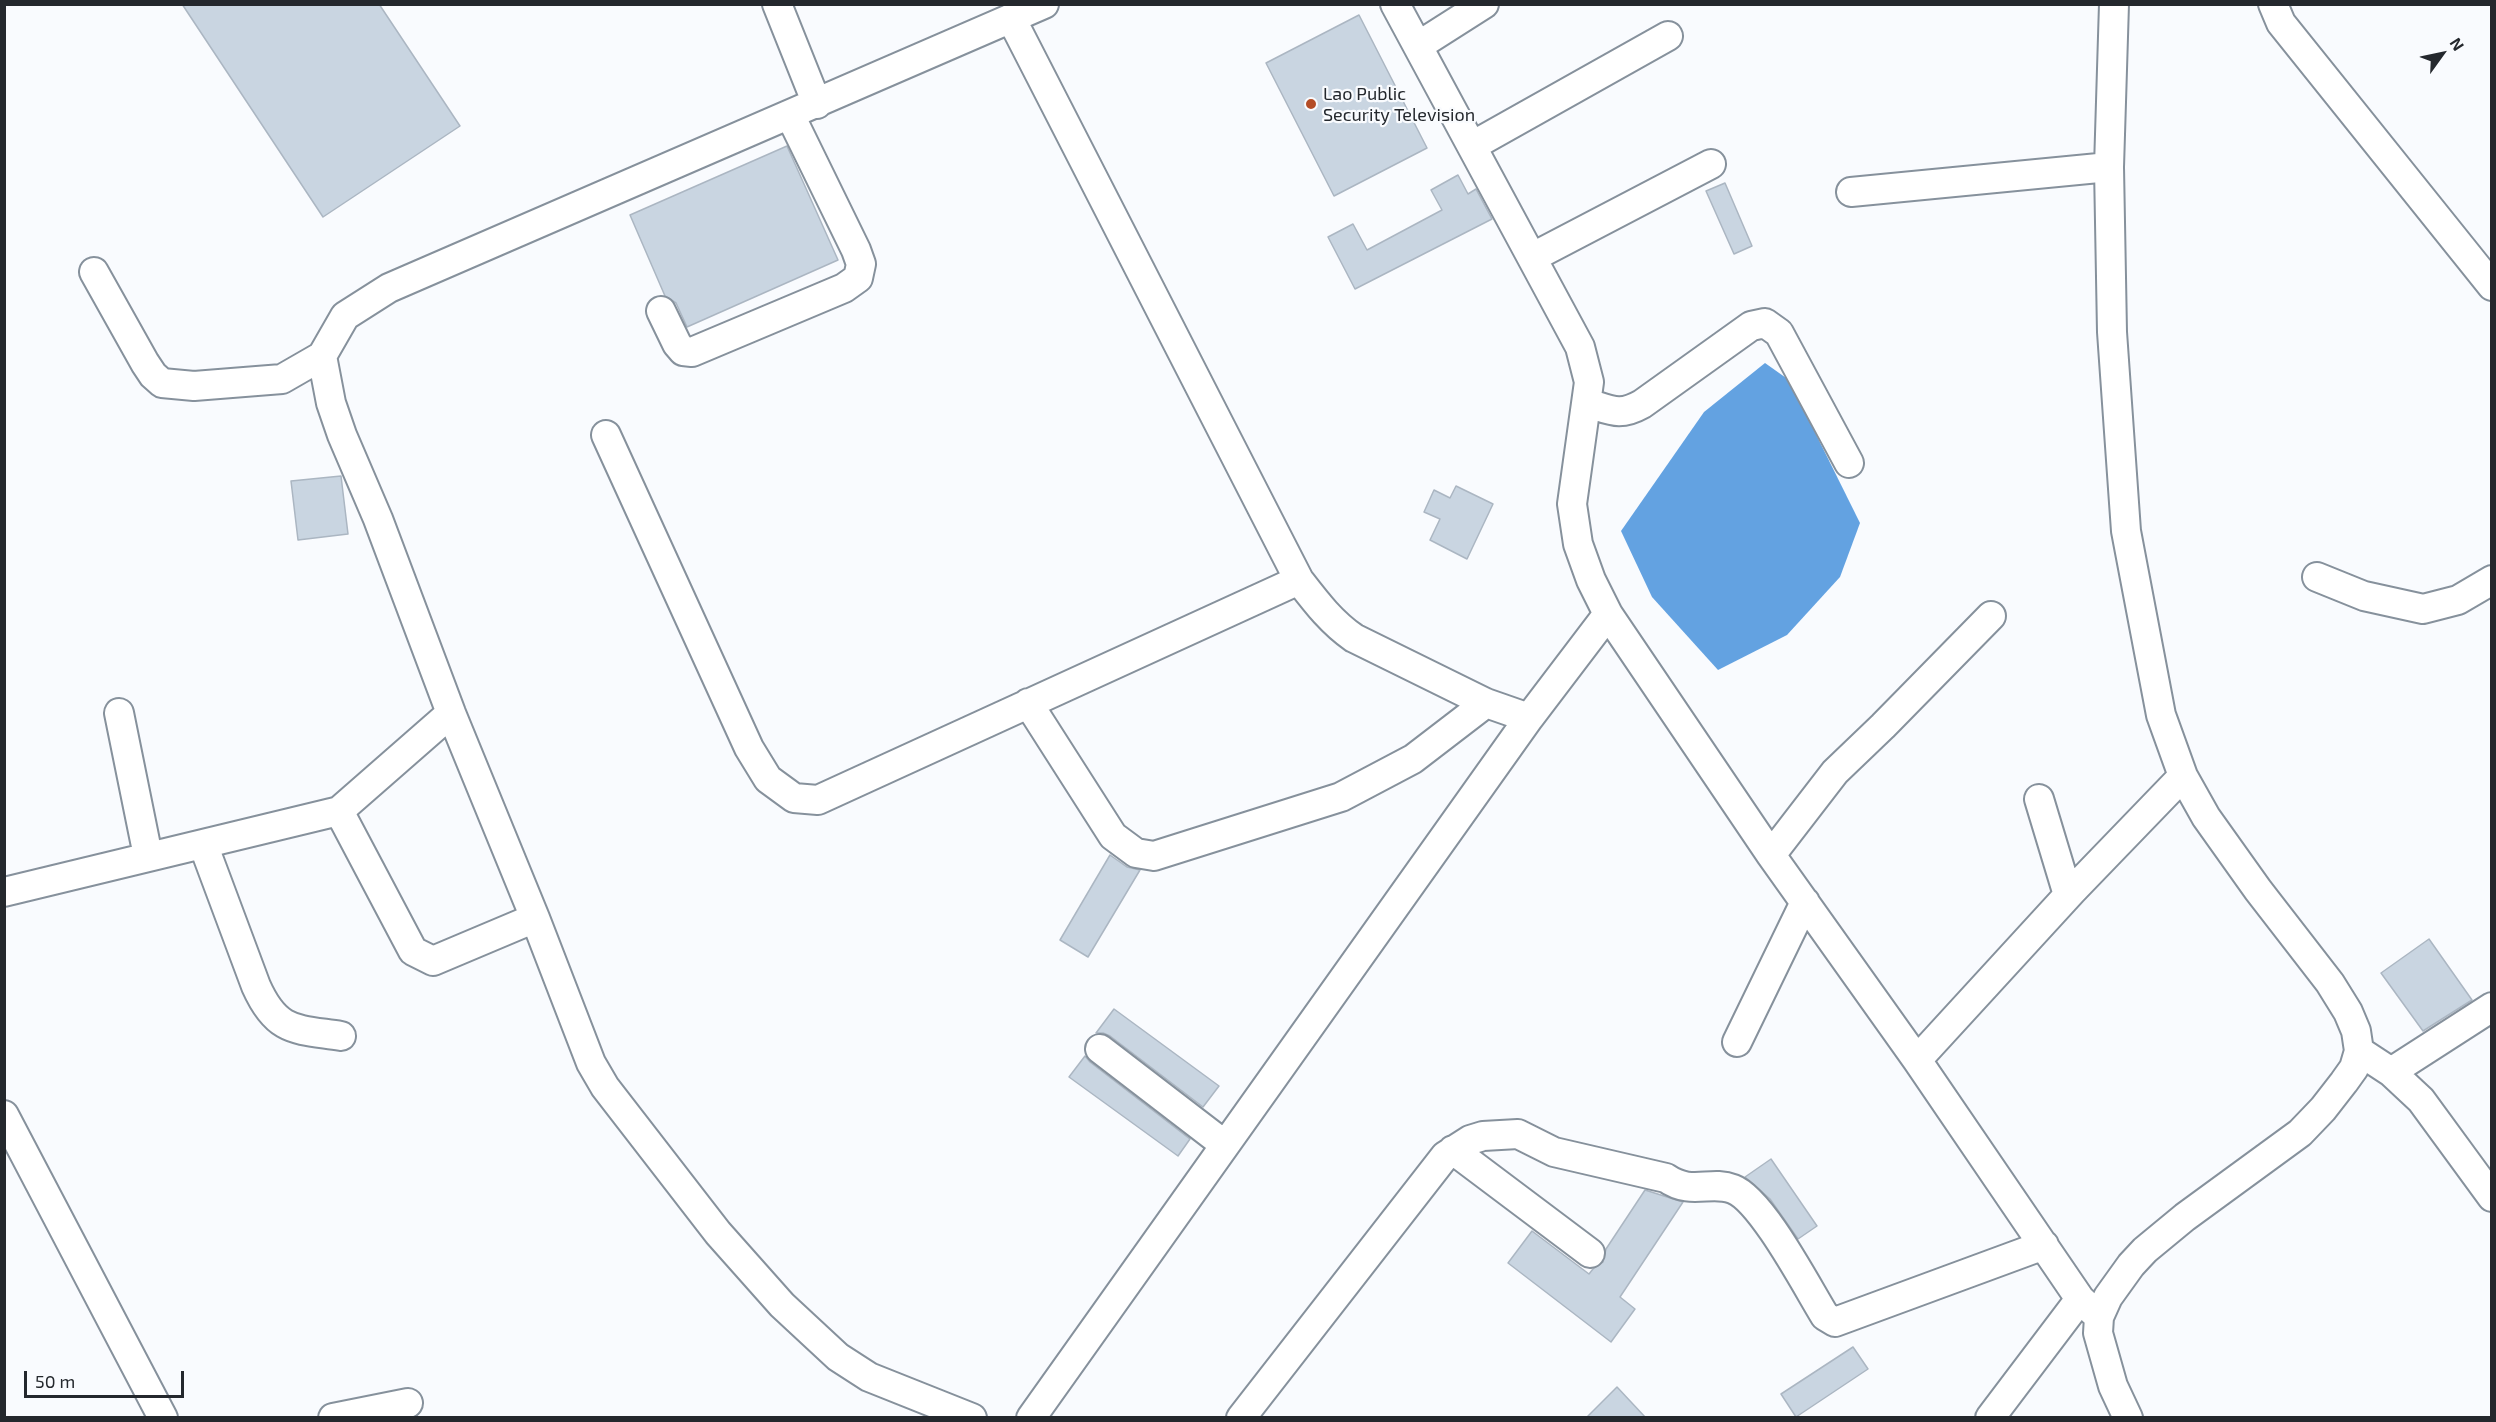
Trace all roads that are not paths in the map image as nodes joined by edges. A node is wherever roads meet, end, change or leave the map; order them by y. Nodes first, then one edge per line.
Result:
1 (777, 4) edge
2 (1044, 4) edge
3 (1395, 4) edge
4 (1484, 4) edge
5 (2114, 4) edge
6 (2273, 4) edge
7 (1011, 18) junction
8 (1668, 36) dead end
9 (1418, 46) junction
10 (817, 104) junction
11 (790, 115) junction
12 (1472, 146) junction
13 (1711, 164) dead end
14 (2109, 167) junction
15 (1851, 192) dead end
16 (1533, 257) junction
17 (94, 272) dead end
18 (2492, 286) edge
19 (661, 311) dead end
20 (322, 356) junction
21 (1587, 403) junction
22 (606, 435) dead end
23 (1849, 463) dead end
24 (2317, 577) dead end
25 (1299, 580) junction
26 (2492, 580) edge
27 (1608, 614) junction
28 (1990, 616) dead end
29 (1028, 703) junction
30 (1486, 703) junction
31 (119, 713) dead end
32 (451, 713) junction
33 (1529, 718) junction
34 (2183, 776) junction
35 (2039, 799) dead end
36 (339, 811) junction
37 (203, 844) junction
38 (1771, 855) junction
39 (148, 856) junction
40 (4, 892) edge
41 (2068, 895) junction
42 (1805, 902) junction
43 (535, 918) junction
44 (2492, 1007) edge
45 (341, 1036) dead end
46 (1737, 1042) dead end
47 (1100, 1049) dead end
48 (2359, 1051) junction
49 (1917, 1060) junction
50 (2391, 1072) junction
51 (4, 1115) edge
52 (1226, 1145) junction
53 (1453, 1150) junction
54 (2492, 1197) edge
55 (2044, 1245) junction
56 (1590, 1253) dead end
57 (2089, 1308) junction
58 (408, 1402) dead end
59 (163, 1418) edge
60 (333, 1418) edge
61 (972, 1418) edge
62 (1031, 1418) edge
63 (1242, 1418) edge
64 (1990, 1418) edge
65 (2128, 1418) edge

1 - 10 street
2 - 7 street
3 - 9 street
4 - 9 street
5 - 14 street
6 - 18 street
7 - 10 street
7 - 25 street
8 - 12 street
9 - 12 street
10 - 11 street
11 - 19 street
11 - 20 street
12 - 16 street
13 - 16 street
14 - 15 street
14 - 34 street
16 - 21 street
17 - 20 street
20 - 32 street
21 - 23 street
21 - 27 street
22 - 29 street
24 - 26 street
25 - 29 street
25 - 30 street
27 - 33 street
27 - 38 street
28 - 38 street
29 - 30 street
30 - 33 street
31 - 39 street
32 - 36 street
32 - 43 street
33 - 52 street
34 - 41 street
34 - 48 street
35 - 41 street
36 - 37 street
36 - 43 street
37 - 39 street
37 - 45 street
38 - 42 street
39 - 40 street
41 - 49 street
42 - 46 street
42 - 49 street
43 - 61 street
44 - 50 street
47 - 52 street
48 - 50 street
48 - 57 street
49 - 55 street
50 - 54 street
51 - 59 street
52 - 62 street
53 - 55 street
53 - 56 street
53 - 63 street
55 - 57 street
57 - 64 street
57 - 65 street
58 - 60 street

